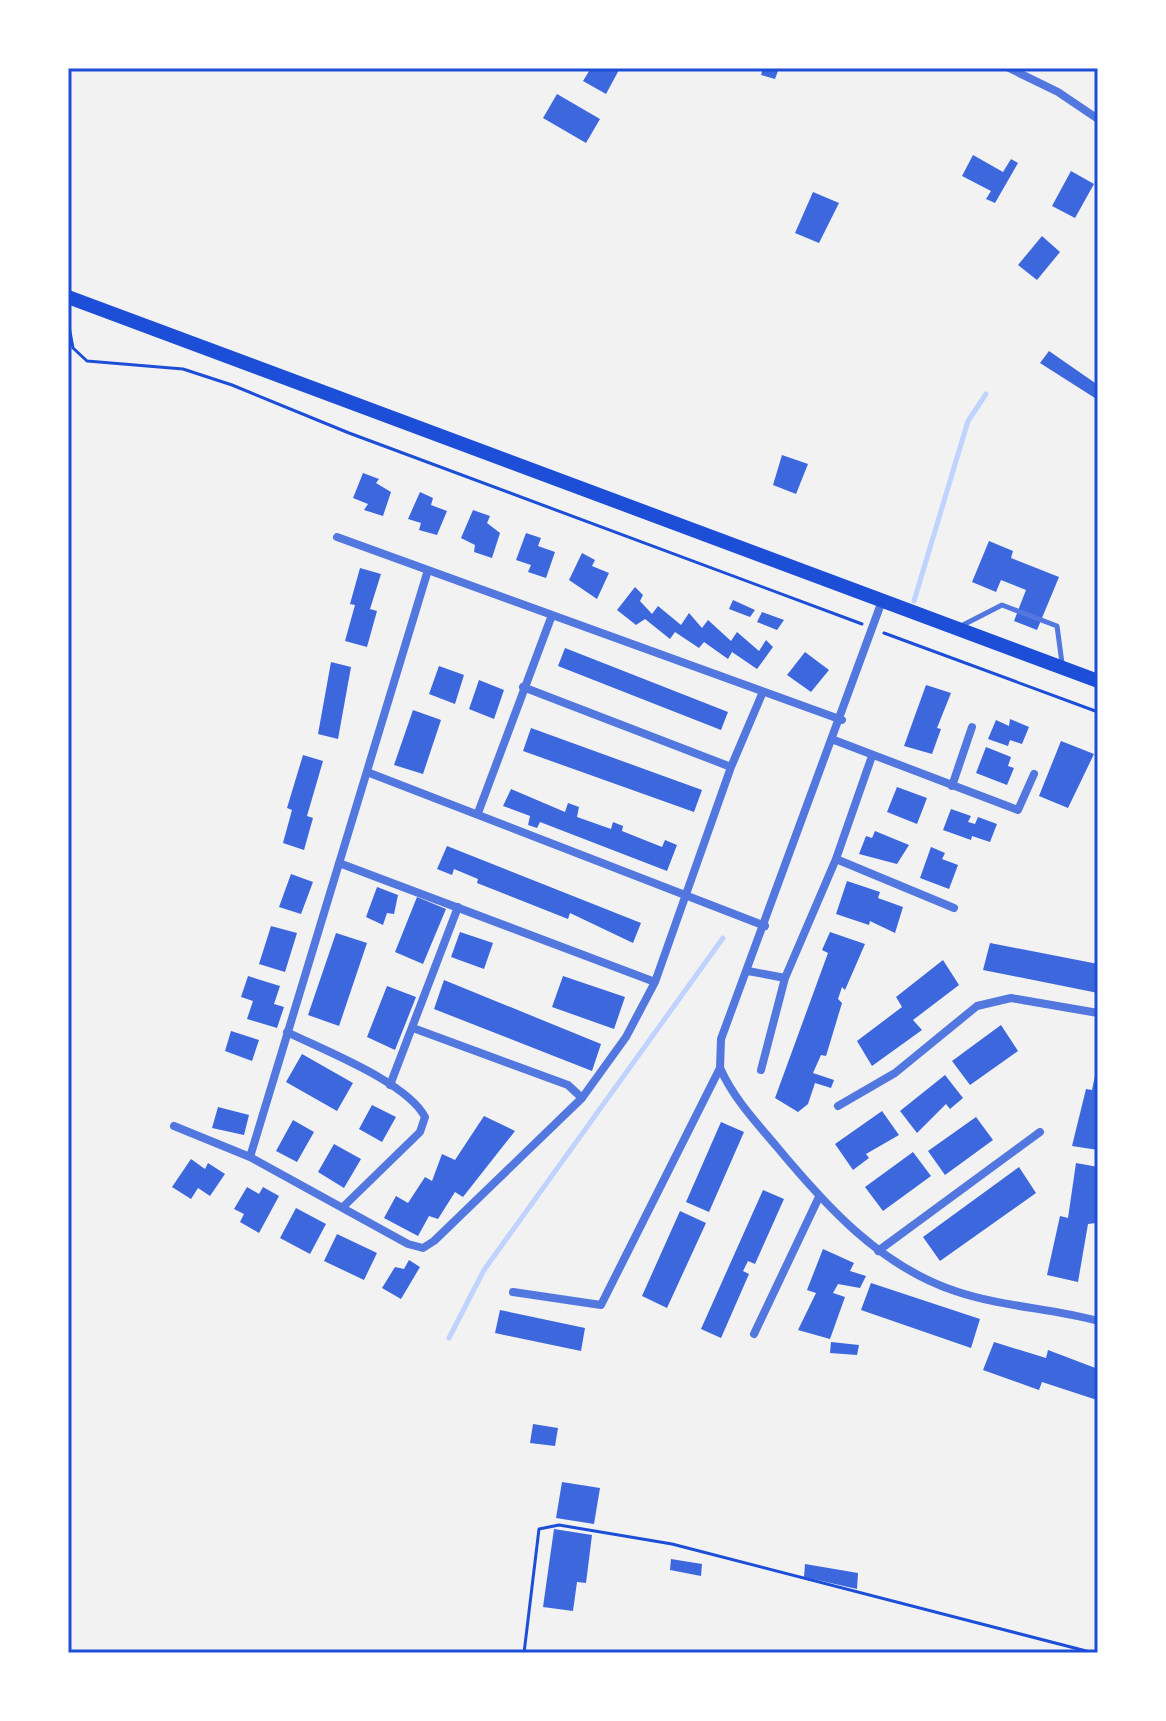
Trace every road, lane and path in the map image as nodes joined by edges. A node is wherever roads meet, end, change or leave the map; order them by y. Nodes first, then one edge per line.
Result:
1 (1009, 68) edge
2 (1098, 119) edge
3 (68, 297) edge
4 (68, 321) edge
5 (337, 537) dead end
6 (428, 570) junction
7 (882, 601) junction
8 (552, 615) junction
9 (873, 629) junction
10 (956, 629) junction
11 (1062, 668) junction
12 (1098, 681) edge
13 (523, 687) junction
14 (762, 694) junction
15 (1098, 712) edge
16 (842, 720) junction
17 (972, 727) dead end
18 (834, 740) junction
19 (872, 756) junction
20 (731, 767) junction
21 (367, 772) junction
22 (1034, 774) dead end
23 (952, 786) junction
24 (478, 813) junction
25 (836, 859) junction
26 (339, 863) junction
27 (685, 896) junction
28 (458, 907) junction
29 (954, 908) dead end
30 (765, 926) junction
31 (748, 971) junction
32 (785, 978) junction
33 (655, 982) junction
34 (1098, 1013) edge
35 (413, 1028) junction
36 (287, 1032) junction
37 (720, 1068) junction
38 (761, 1070) dead end
39 (390, 1085) junction
40 (582, 1098) junction
41 (838, 1106) dead end
42 (174, 1126) dead end
43 (1040, 1132) dead end
44 (250, 1157) junction
45 (819, 1197) junction
46 (343, 1207) junction
47 (878, 1251) junction
48 (513, 1292) dead end
49 (1098, 1321) edge
50 (754, 1334) dead end
51 (524, 1653) edge
52 (1094, 1653) edge

1 - 2 street
3 - 7 main road
4 - 9 path
5 - 6 street
6 - 8 street
6 - 21 street
7 - 9 street
7 - 10 main road
8 - 13 street
8 - 14 street
9 - 15 path
9 - 16 street
10 - 11 main road
10 - 11 lane
11 - 12 main road
13 - 20 street
13 - 24 street
14 - 16 street
14 - 20 street
16 - 18 street
17 - 23 street
18 - 19 street
18 - 30 street
19 - 23 street
19 - 25 street
20 - 27 street
21 - 24 street
21 - 26 street
22 - 23 street
24 - 27 street
25 - 29 street
25 - 32 street
26 - 28 street
26 - 36 street
27 - 30 street
27 - 33 street
28 - 33 street
28 - 35 street
30 - 31 street
31 - 32 street
31 - 37 street
32 - 38 street
33 - 40 street
34 - 41 street
35 - 39 street
35 - 40 street
36 - 39 street
36 - 44 street
37 - 45 street
37 - 48 street
39 - 46 street
40 - 46 street
42 - 44 street
43 - 47 street
44 - 46 street
45 - 47 street
45 - 50 street
47 - 49 street
51 - 52 path

